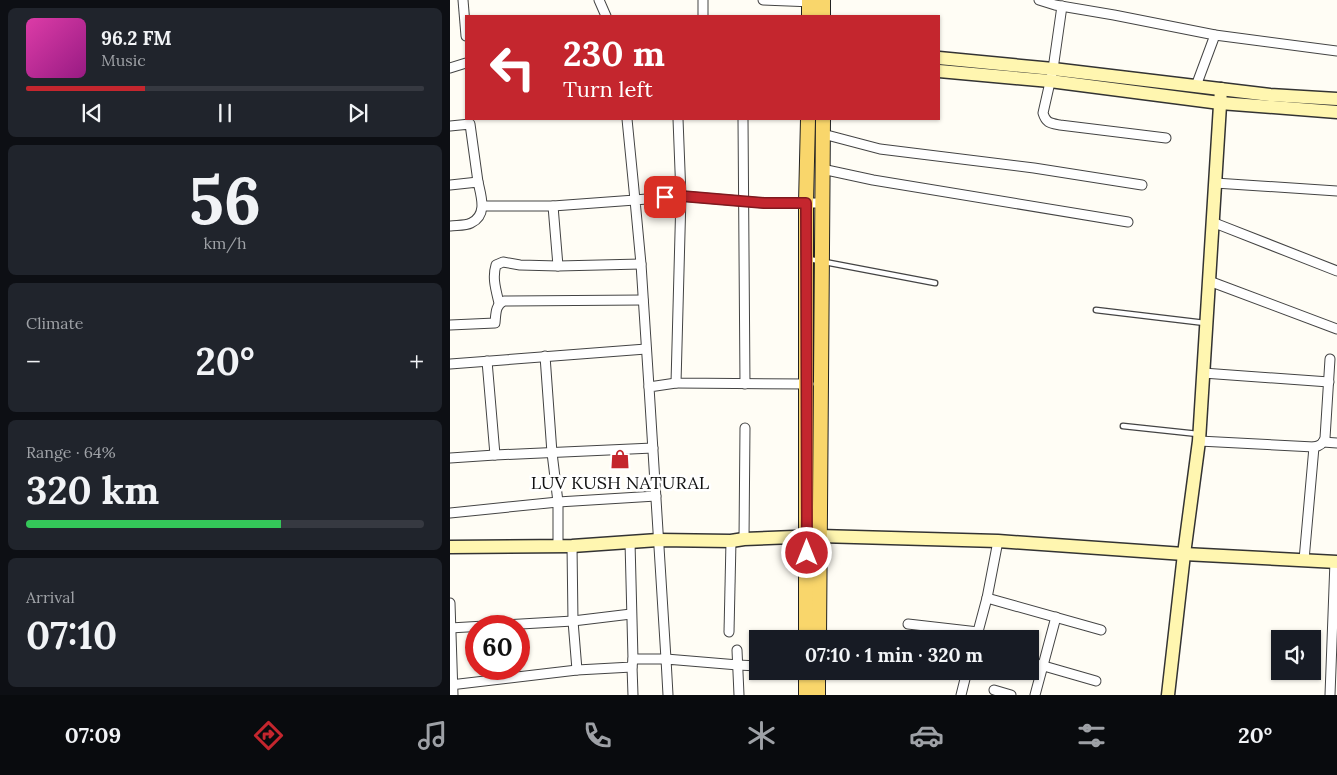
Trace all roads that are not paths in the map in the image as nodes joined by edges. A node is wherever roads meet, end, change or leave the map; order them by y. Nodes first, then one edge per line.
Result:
1 (463, 0) edge
2 (599, 0) edge
3 (703, 0) edge
4 (763, 0) edge
5 (1039, 0) edge
6 (817, 4) edge
7 (1062, 6) junction
8 (606, 15) edge
9 (703, 15) edge
10 (810, 15) edge
11 (465, 24) edge
12 (1215, 35) junction
13 (1337, 51) edge
14 (940, 58) edge
15 (465, 63) edge
16 (450, 68) edge
17 (940, 71) edge
18 (1052, 75) junction
19 (1196, 86) junction
20 (1221, 89) junction
21 (1337, 99) edge
22 (1220, 102) junction
23 (1337, 112) edge
24 (627, 120) edge
25 (678, 120) edge
26 (743, 120) edge
27 (808, 120) edge
28 (823, 120) edge
29 (470, 121) edge
30 (450, 126) edge
31 (823, 134) junction
32 (1166, 138) dead end
33 (822, 169) junction
34 (478, 182) junction
35 (1215, 183) junction
36 (450, 185) edge
37 (1142, 185) dead end
38 (1337, 192) edge
39 (681, 196) junction
40 (635, 200) junction
41 (744, 201) junction
42 (806, 203) junction
43 (822, 203) junction
44 (483, 206) junction
45 (553, 206) junction
46 (1128, 222) dead end
47 (1212, 222) junction
48 (450, 226) edge
49 (807, 258) junction
50 (822, 260) junction
51 (640, 264) junction
52 (558, 266) junction
53 (1337, 271) edge
54 (1208, 281) junction
55 (935, 283) dead end
56 (643, 300) junction
57 (499, 303) junction
58 (1096, 310) dead end
59 (1206, 323) junction
60 (450, 325) edge
61 (1337, 330) edge
62 (646, 349) junction
63 (545, 356) junction
64 (1330, 359) dead end
65 (487, 361) junction
66 (450, 364) edge
67 (1203, 373) junction
68 (1329, 382) junction
69 (676, 383) junction
70 (745, 384) junction
71 (814, 384) junction
72 (649, 387) junction
73 (1123, 426) dead end
74 (745, 428) dead end
75 (1199, 438) junction
76 (1323, 442) junction
77 (1337, 443) edge
78 (1314, 447) junction
79 (653, 448) junction
80 (552, 453) junction
81 (495, 455) junction
82 (450, 458) edge
83 (656, 496) junction
84 (558, 502) junction
85 (450, 513) edge
86 (813, 536) junction
87 (744, 539) junction
88 (658, 540) junction
89 (998, 540) junction
90 (731, 541) junction
91 (630, 542) junction
92 (558, 546) junction
93 (572, 546) junction
94 (450, 547) edge
95 (1184, 554) junction
96 (1304, 560) junction
97 (1336, 562) edge
98 (987, 598) junction
99 (450, 603) edge
100 (631, 614) junction
101 (1056, 617) junction
102 (573, 621) junction
103 (908, 624) dead end
104 (451, 628) edge
105 (807, 630) edge
106 (818, 630) edge
107 (946, 630) edge
108 (978, 630) edge
109 (1101, 630) dead end
110 (729, 632) dead end
111 (1335, 632) edge
112 (737, 650) dead end
113 (666, 659) junction
114 (632, 663) junction
115 (738, 665) junction
116 (1039, 665) edge
117 (749, 666) edge
118 (1044, 666) junction
119 (577, 670) junction
120 (806, 680) edge
121 (818, 680) edge
122 (965, 680) edge
123 (1096, 681) dead end
124 (451, 684) edge
125 (994, 690) dead end
126 (453, 695) edge
127 (633, 695) edge
128 (668, 695) edge
129 (740, 695) edge
130 (806, 695) edge
131 (818, 695) edge
132 (961, 695) edge
133 (1011, 695) edge
134 (1035, 695) edge
135 (1168, 695) edge
136 (1330, 695) edge

1 - 11 street
2 - 8 street
3 - 9 street
4 - 6 street
5 - 7 street
6 - 10 main road
7 - 12 street
7 - 18 street
12 - 13 street
12 - 19 street
14 - 18 street
15 - 16 street
17 - 18 street
18 - 19 street
18 - 22 street
18 - 32 street
19 - 20 street
20 - 21 street
20 - 22 street
22 - 23 street
22 - 35 street
24 - 40 street
25 - 39 street
26 - 41 street
27 - 42 main road
28 - 31 main road
29 - 30 street
29 - 34 street
31 - 33 main road
31 - 37 street
33 - 43 main road
33 - 46 street
34 - 36 street
34 - 44 street
35 - 38 street
35 - 47 street
39 - 40 street
39 - 41 street
39 - 69 street
40 - 45 street
40 - 51 street
41 - 42 street
41 - 70 street
42 - 43 street
42 - 49 main road
43 - 50 main road
44 - 45 street
44 - 48 street
45 - 52 street
47 - 53 street
47 - 54 street
49 - 50 lane
49 - 71 main road
50 - 55 lane
50 - 71 main road
51 - 52 street
51 - 56 street
52 - 57 street
54 - 59 street
54 - 61 street
56 - 57 street
56 - 62 street
57 - 60 street
58 - 59 lane
59 - 67 street
62 - 63 street
62 - 72 street
63 - 65 street
63 - 80 street
64 - 68 street
65 - 66 street
65 - 81 street
67 - 68 street
67 - 75 street
68 - 76 street
69 - 70 street
69 - 72 street
70 - 71 street
71 - 86 main road
72 - 79 street
73 - 75 lane
74 - 87 street
75 - 78 street
75 - 95 street
76 - 77 street
76 - 78 street
78 - 96 street
79 - 80 street
79 - 83 street
80 - 81 street
80 - 84 street
81 - 82 street
83 - 84 street
83 - 88 street
84 - 85 street
84 - 92 street
86 - 87 street
86 - 89 street
86 - 105 main road
86 - 106 main road
87 - 90 street
88 - 90 street
88 - 91 street
88 - 113 street
89 - 95 street
89 - 98 street
90 - 110 street
91 - 93 street
91 - 100 street
92 - 93 street
92 - 94 street
93 - 102 street
95 - 96 street
95 - 135 street
96 - 97 street
97 - 111 street
98 - 101 street
98 - 108 street
99 - 104 street
100 - 102 street
100 - 114 street
101 - 109 street
101 - 118 street
102 - 104 street
102 - 119 street
103 - 107 street
104 - 124 street
111 - 136 street
112 - 115 street
113 - 114 street
113 - 115 street
113 - 128 street
114 - 119 street
114 - 127 street
115 - 117 street
115 - 129 street
116 - 118 street
118 - 123 street
118 - 134 street
119 - 124 street
120 - 130 main road
121 - 131 main road
122 - 132 street
124 - 126 street
125 - 133 street

